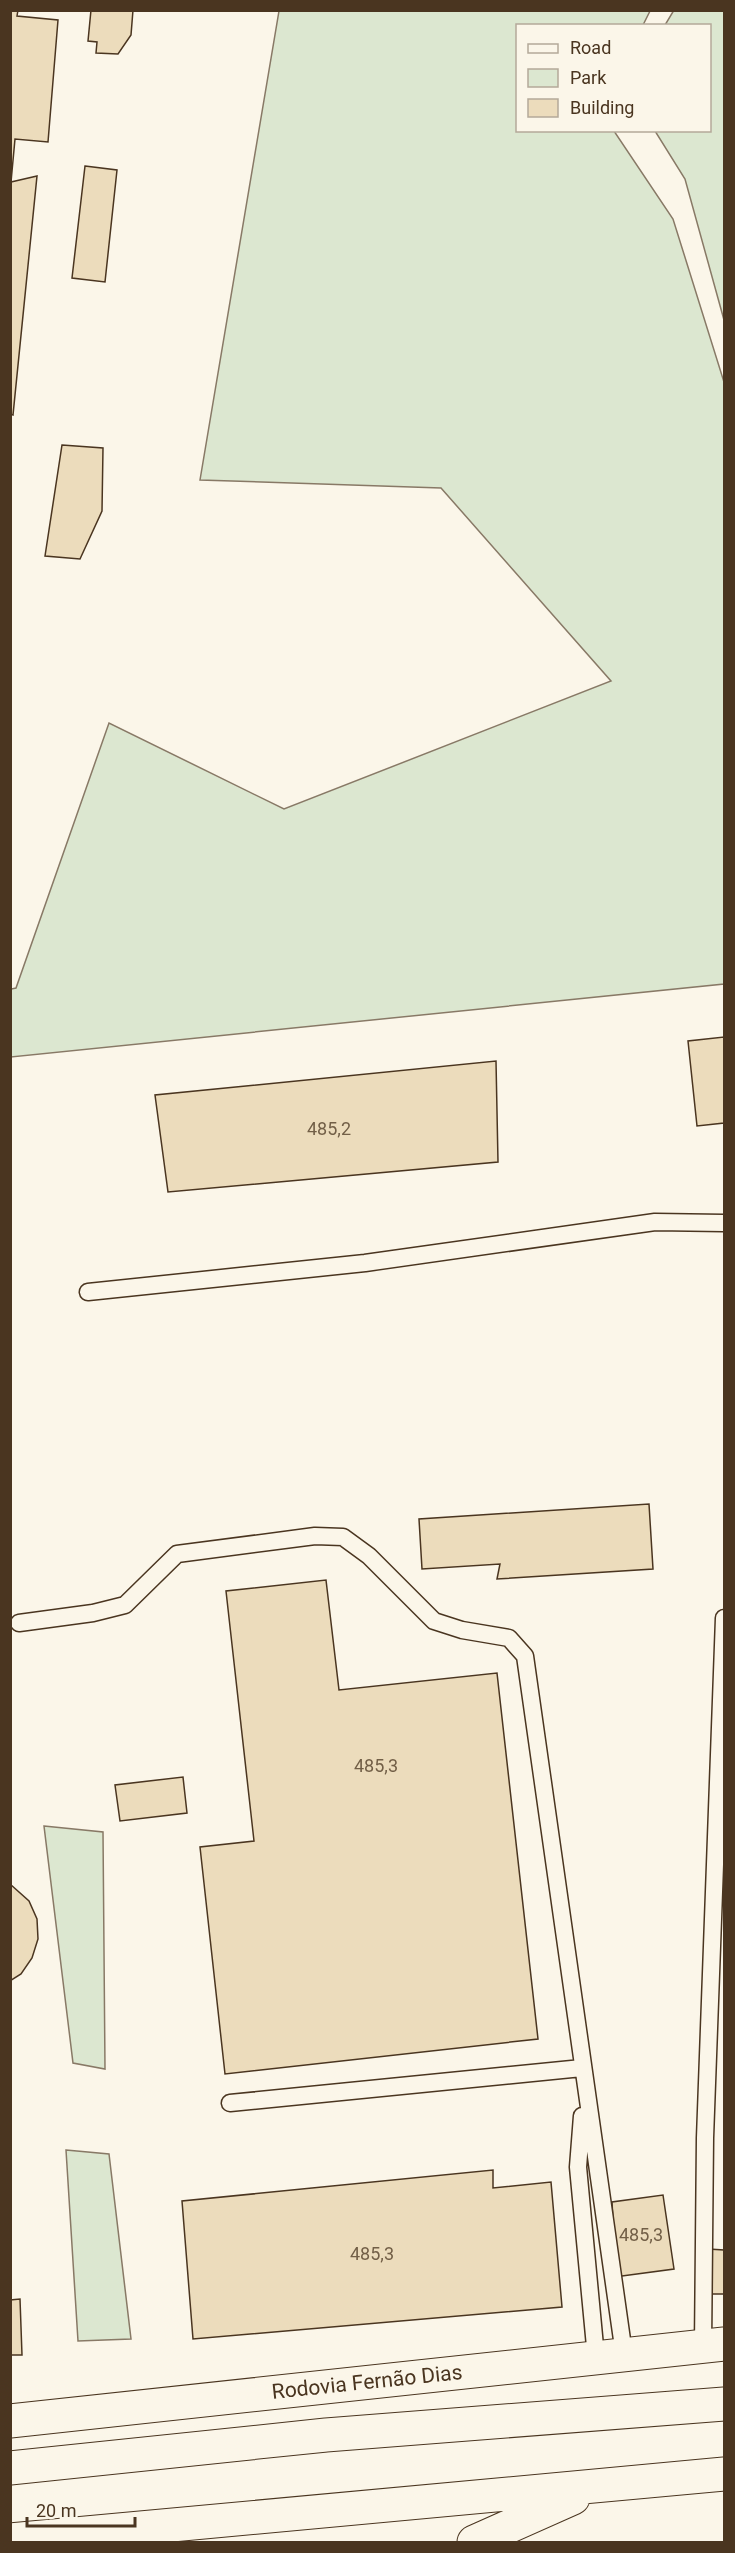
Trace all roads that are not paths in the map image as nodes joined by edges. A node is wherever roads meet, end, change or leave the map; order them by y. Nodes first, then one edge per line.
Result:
1 (724, 1223) edge
2 (88, 1292) dead end
3 (724, 1618) edge
4 (18, 1623) dead end
5 (582, 2068) junction
6 (584, 2089) junction
7 (230, 2103) dead end
8 (714, 2345) edge
9 (610, 2355) junction
10 (724, 2404) edge
11 (10, 2421) edge
12 (10, 2468) edge
13 (724, 2474) edge
14 (597, 2487) junction
15 (116, 2530) junction
16 (10, 2540) edge
17 (181, 2542) edge
18 (474, 2542) edge

1 - 2 lane
3 - 8 lane
4 - 5 lane
5 - 6 lane
5 - 7 lane
6 - 9 lane
6 - 9 lane
8 - 9 main road, Rodovia Fernão Dias
9 - 11 main road, Rodovia Fernão Dias
10 - 12 main road
13 - 14 main road
14 - 15 main road
14 - 18 main road
15 - 16 main road
15 - 17 main road

